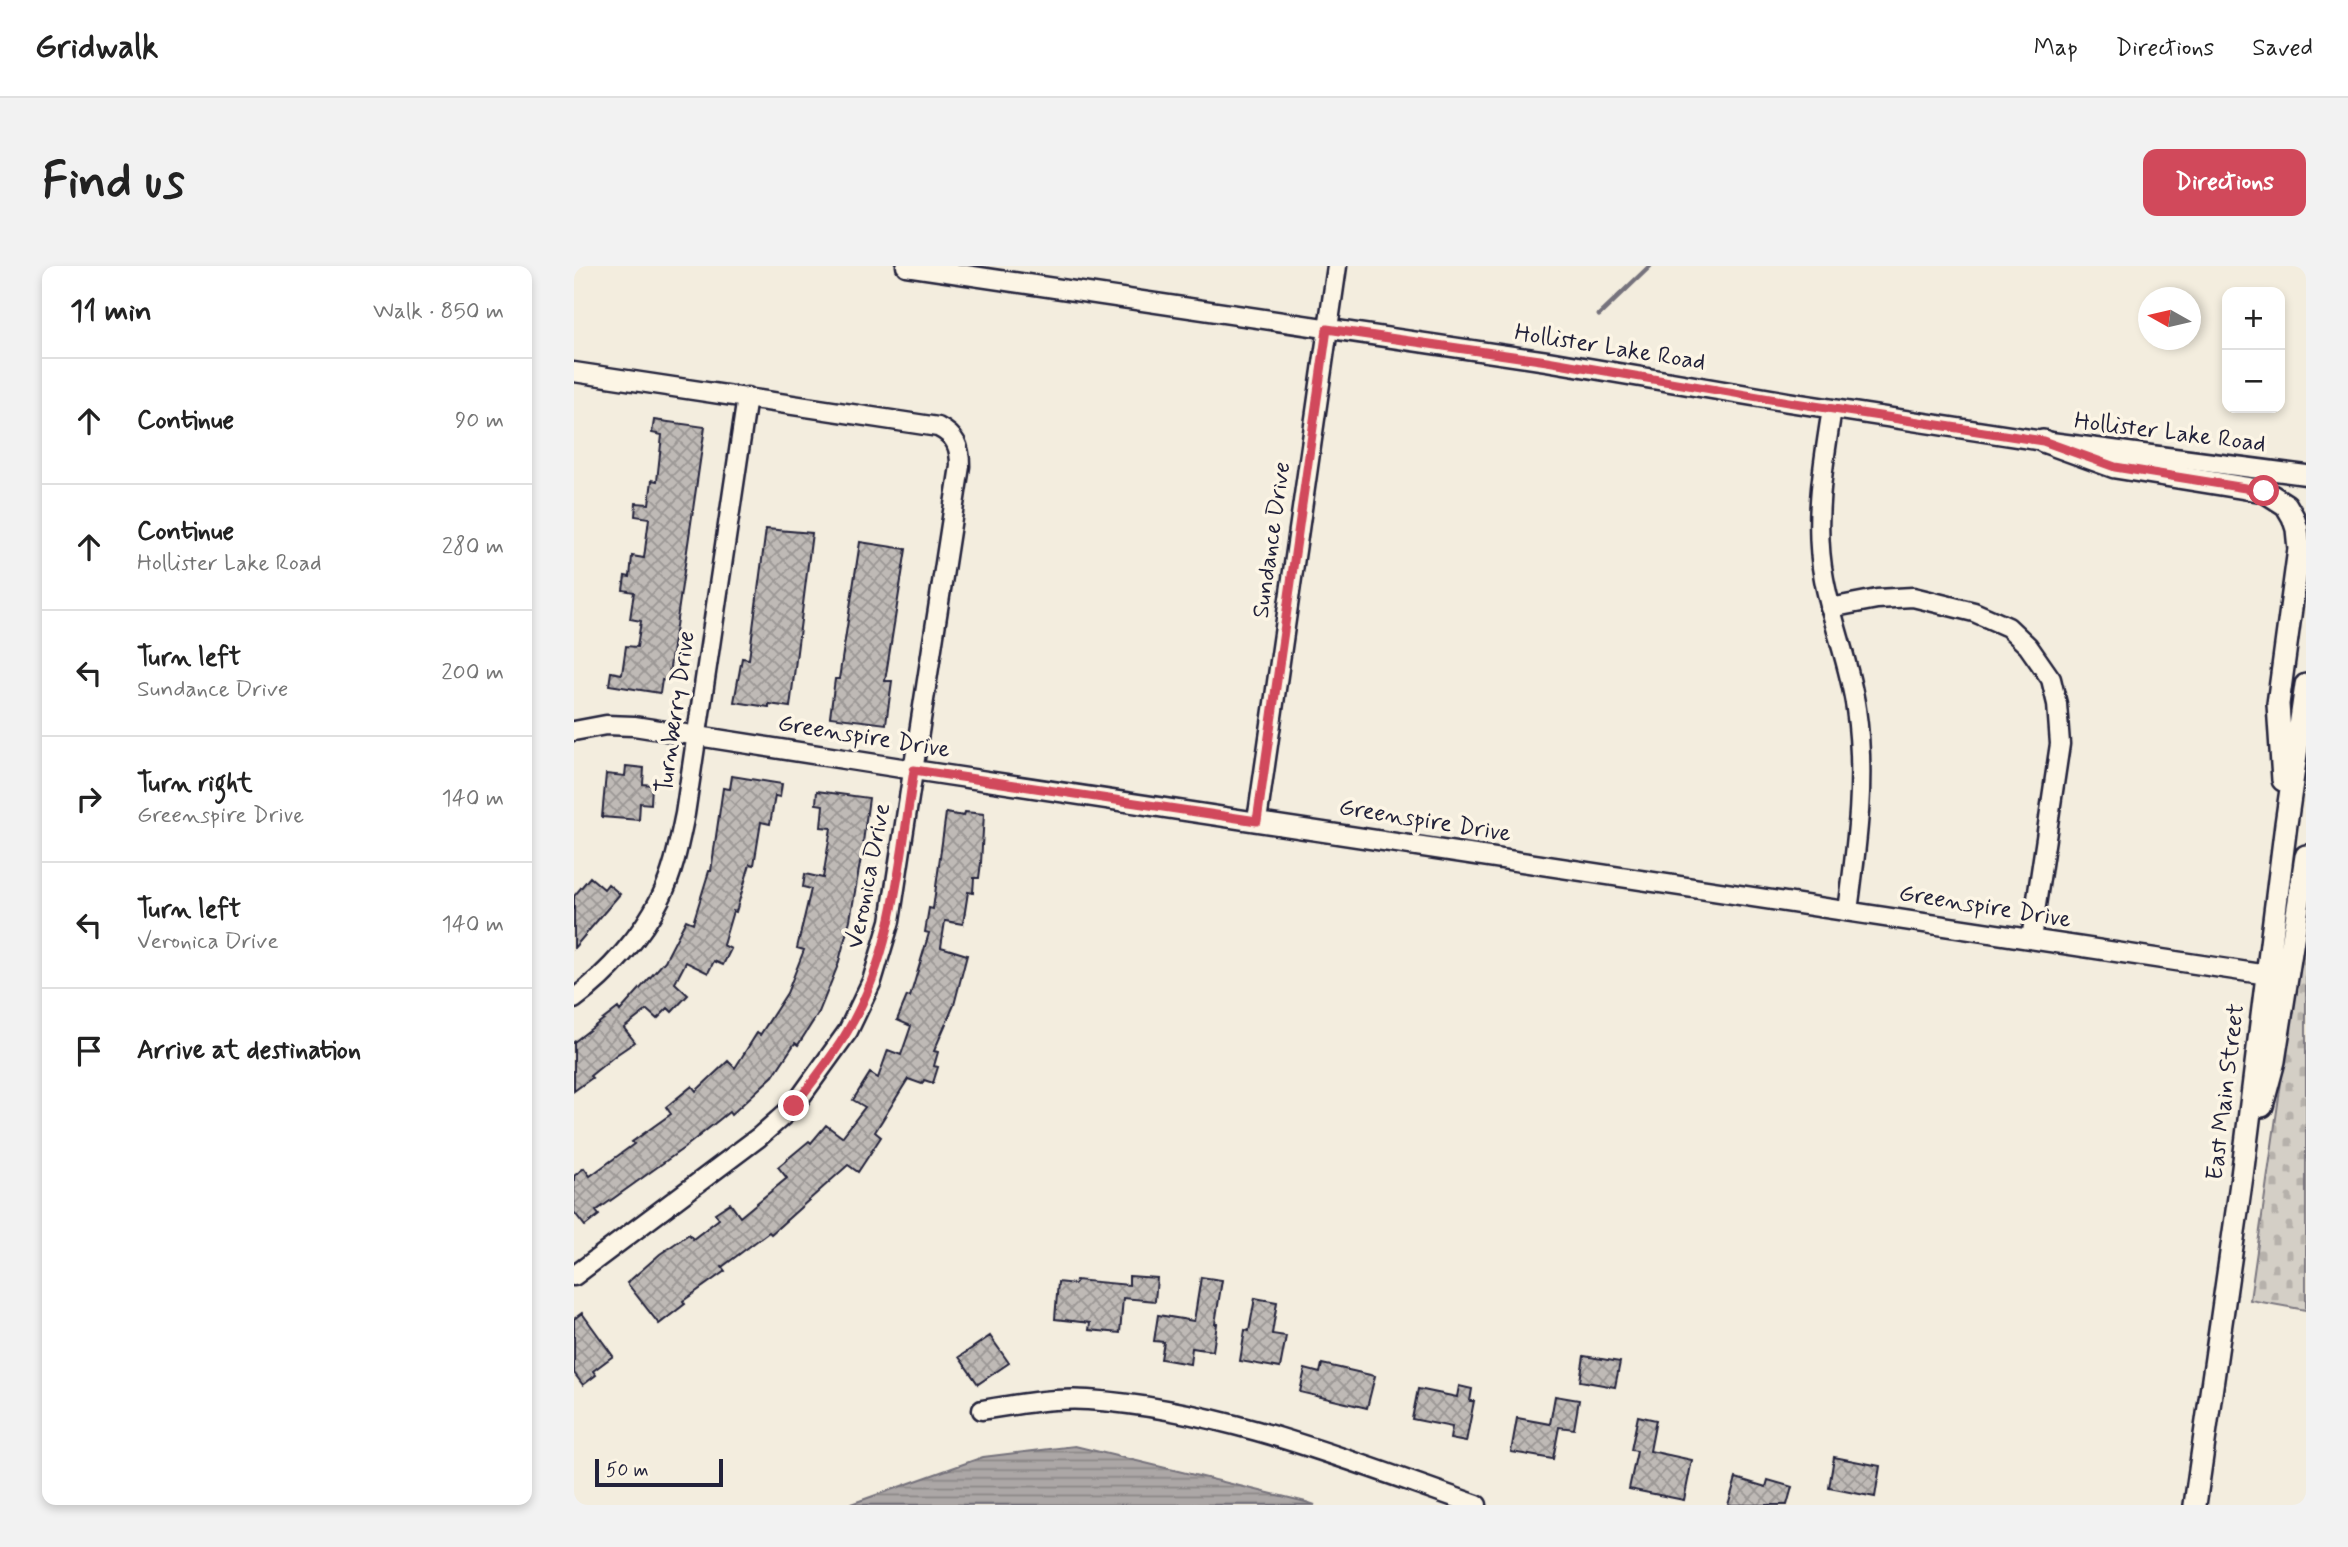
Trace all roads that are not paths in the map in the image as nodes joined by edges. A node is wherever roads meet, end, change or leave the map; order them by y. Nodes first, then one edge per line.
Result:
1 (906, 266) edge
2 (1337, 266) edge
3 (1327, 329) junction
4 (574, 372) edge
5 (747, 397) junction
6 (1832, 409) junction
7 (2043, 441) junction
8 (2306, 475) edge
9 (1830, 608) junction
10 (2306, 685) edge
11 (574, 731) edge
12 (697, 737) junction
13 (914, 770) junction
14 (1257, 821) junction
15 (2286, 824) junction
16 (2306, 856) edge
17 (1848, 911) junction
18 (2031, 939) junction
19 (2268, 975) junction
20 (574, 999) edge
21 (2242, 1176) junction
22 (574, 1276) edge
23 (982, 1410) dead end
24 (1477, 1505) edge
25 (2195, 1505) edge

1 - 3 street, Hollister Lake Road
2 - 3 street, Sundance Drive
3 - 6 street, Hollister Lake Road
3 - 14 street, Sundance Drive
4 - 5 street
5 - 12 street, Turnberry Drive
5 - 13 street, Veronica Drive
6 - 7 street, Hollister Lake Road
6 - 9 street
7 - 8 street, Hollister Lake Road
7 - 15 main road
9 - 17 street
9 - 18 street
10 - 15 main road, East Main Street
11 - 12 street, Greenspire Drive
12 - 13 street, Greenspire Drive
12 - 20 street, Turnberry Drive
13 - 14 street, Greenspire Drive
13 - 22 street, Veronica Drive
14 - 17 street, Greenspire Drive
15 - 19 main road, East Main Street
16 - 21 main road
17 - 18 street, Greenspire Drive
18 - 19 street, Greenspire Drive
19 - 21 main road, East Main Street
21 - 25 main road, East Main Street
23 - 24 street

